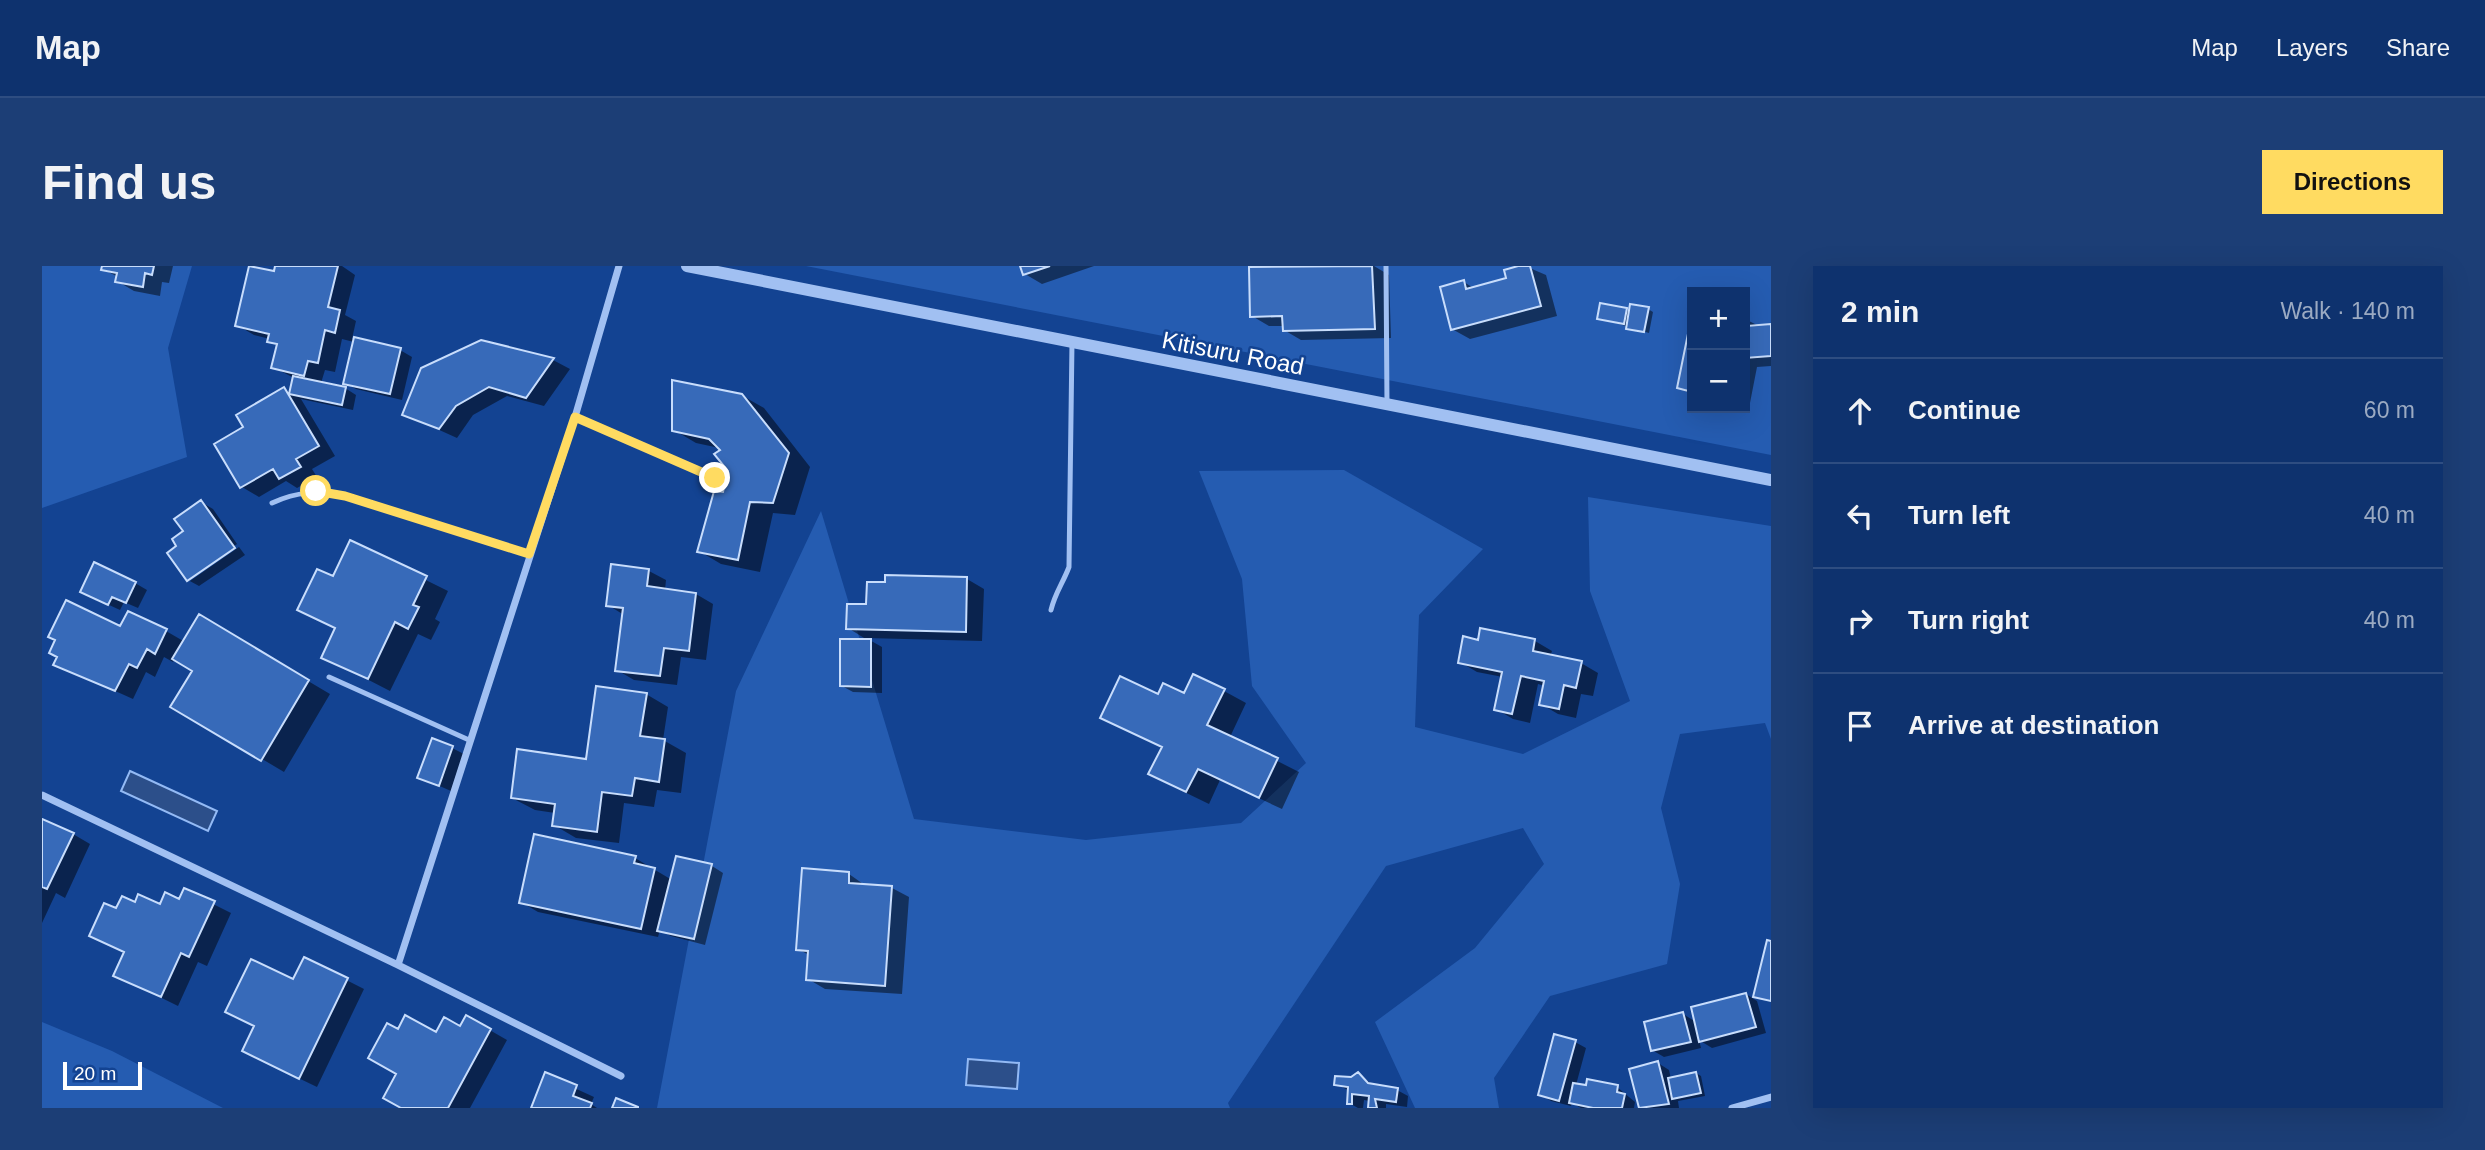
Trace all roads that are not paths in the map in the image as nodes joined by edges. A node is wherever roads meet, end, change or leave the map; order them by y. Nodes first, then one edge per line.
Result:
1 (619, 266) edge
2 (687, 266) edge
3 (1386, 266) edge
4 (1072, 342) junction
5 (1387, 405) junction
6 (575, 417) junction
7 (715, 478) dead end
8 (1771, 480) edge
9 (272, 503) dead end
10 (529, 554) junction
11 (1051, 610) dead end
12 (329, 677) dead end
13 (468, 740) junction
14 (42, 795) edge
15 (398, 965) junction
16 (621, 1076) dead end
17 (1771, 1097) edge
18 (1732, 1108) edge

1 - 6 street
2 - 4 street, Kitisuru Road
3 - 5 lane
4 - 5 street, Kitisuru Road
4 - 11 lane
5 - 8 street, Kitisuru Road
6 - 7 lane
6 - 10 street
9 - 10 lane
10 - 13 street
12 - 13 lane
13 - 15 street
14 - 15 street
15 - 16 street
17 - 18 street

